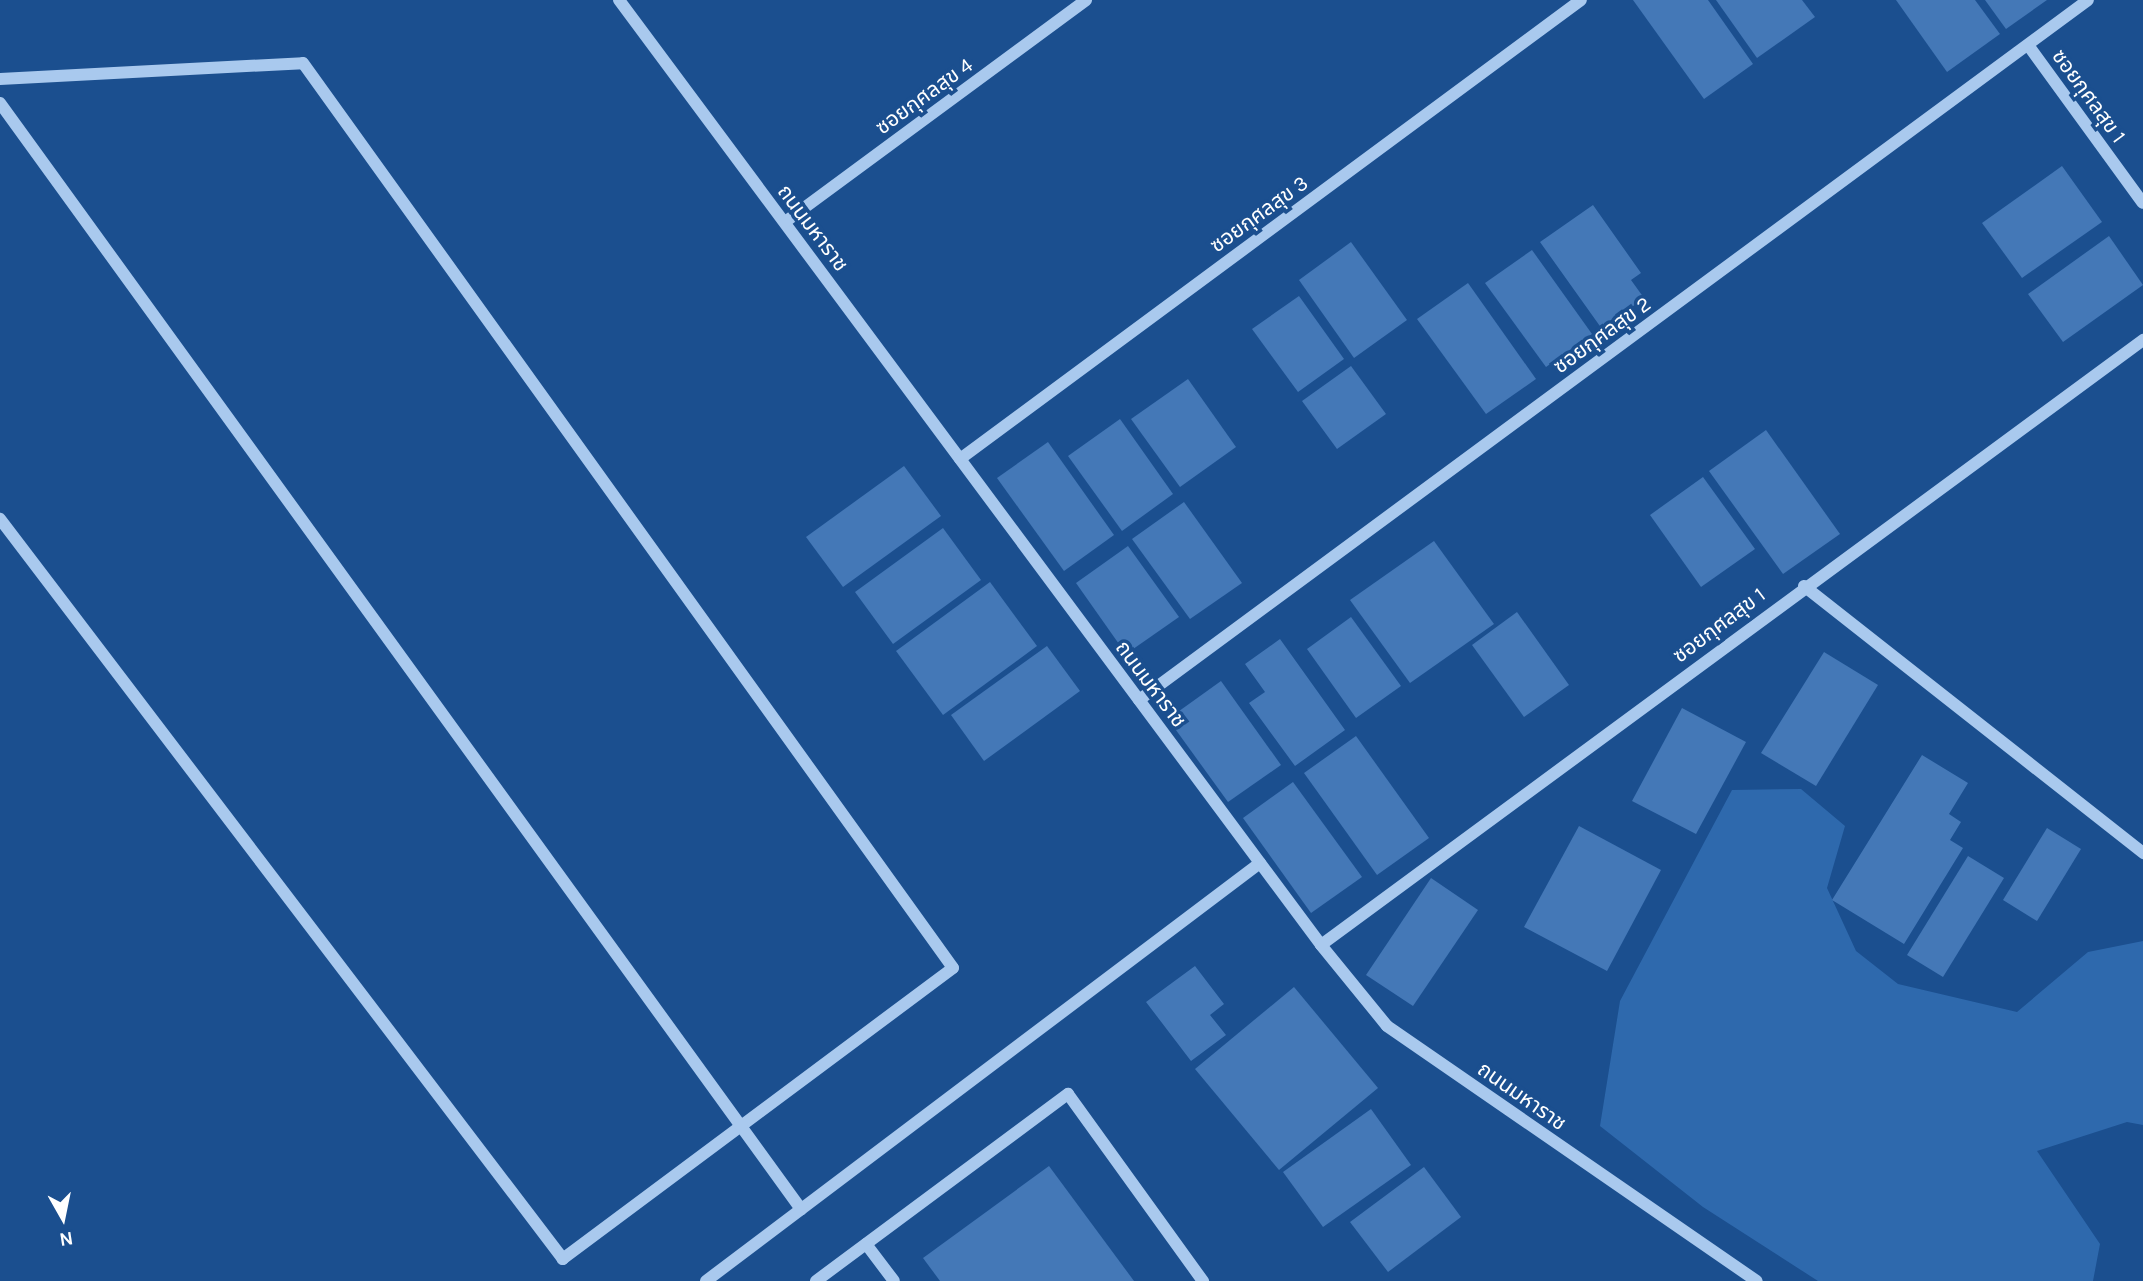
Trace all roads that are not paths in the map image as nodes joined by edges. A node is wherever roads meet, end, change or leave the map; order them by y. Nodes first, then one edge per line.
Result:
1 (620, 0) edge
2 (1086, 0) edge
3 (1581, 0) edge
4 (2088, 0) edge
5 (2028, 45) junction
6 (0, 79) edge
7 (0, 103) edge
8 (2143, 203) edge
9 (785, 222) junction
10 (2143, 340) edge
11 (960, 458) junction
12 (0, 519) edge
13 (1804, 586) junction
14 (1139, 700) junction
15 (2143, 853) edge
16 (1259, 863) junction
17 (1321, 945) junction
18 (742, 1127) junction
19 (801, 1209) junction
20 (866, 1244) junction
21 (706, 1281) edge
22 (816, 1281) edge
23 (894, 1281) edge
24 (1203, 1281) edge
25 (1757, 1281) edge

1 - 9 street, ถนนมหาราช
2 - 9 street, ซอยกุศลสุข 4
3 - 11 street, ซอยกุศลสุข 3
4 - 5 street, ซอยกุศลสุข 2
5 - 8 street, ซอยกุศลสุข 1
5 - 14 street, ซอยกุศลสุข 2
6 - 18 street
7 - 18 street
9 - 11 street, ถนนมหาราช
10 - 13 street, ซอยกุศลสุข 1
11 - 14 street, ถนนมหาราช
12 - 18 street
13 - 15 street
13 - 17 street, ซอยกุศลสุข 1
14 - 16 street, ถนนมหาราช
16 - 17 street, ถนนมหาราช
16 - 19 street
17 - 25 street, ถนนมหาราช
18 - 19 street
19 - 21 street
20 - 22 street
20 - 23 street
20 - 24 street

